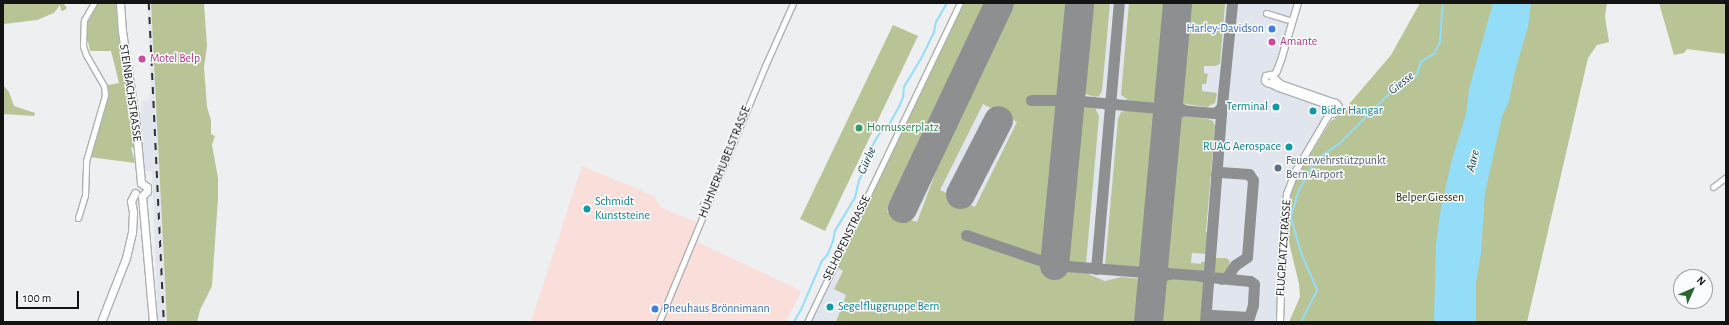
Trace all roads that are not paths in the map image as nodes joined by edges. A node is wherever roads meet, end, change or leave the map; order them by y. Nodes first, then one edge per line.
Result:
1 (94, 3) edge
2 (120, 3) edge
3 (794, 3) edge
4 (960, 3) edge
5 (1298, 3) edge
6 (1266, 13) dead end
7 (1292, 21) junction
8 (1273, 79) junction
9 (1332, 102) junction
10 (1328, 110) junction
11 (1726, 179) edge
12 (141, 183) junction
13 (1713, 187) dead end
14 (135, 192) junction
15 (142, 196) junction
16 (78, 218) dead end
17 (101, 322) edge
18 (153, 322) edge
19 (659, 322) edge
20 (807, 322) edge
21 (1280, 322) edge

1 - 16 street
2 - 12 main road, STEINBACHSTRASSE
3 - 19 street, HÜHNERHUBELSTRASSE
4 - 20 street, SELHOFENSTRASSE
5 - 7 street
6 - 7 street
7 - 8 street
8 - 9 street
8 - 10 street
9 - 10 street
9 - 10 street
10 - 21 street, FLUGPLATZSTRASSE
11 - 13 street
12 - 14 main road
12 - 15 main road, STEINBACHSTRASSE
14 - 15 main road
14 - 17 main road
15 - 18 main road, STEINBACHSTRASSE

